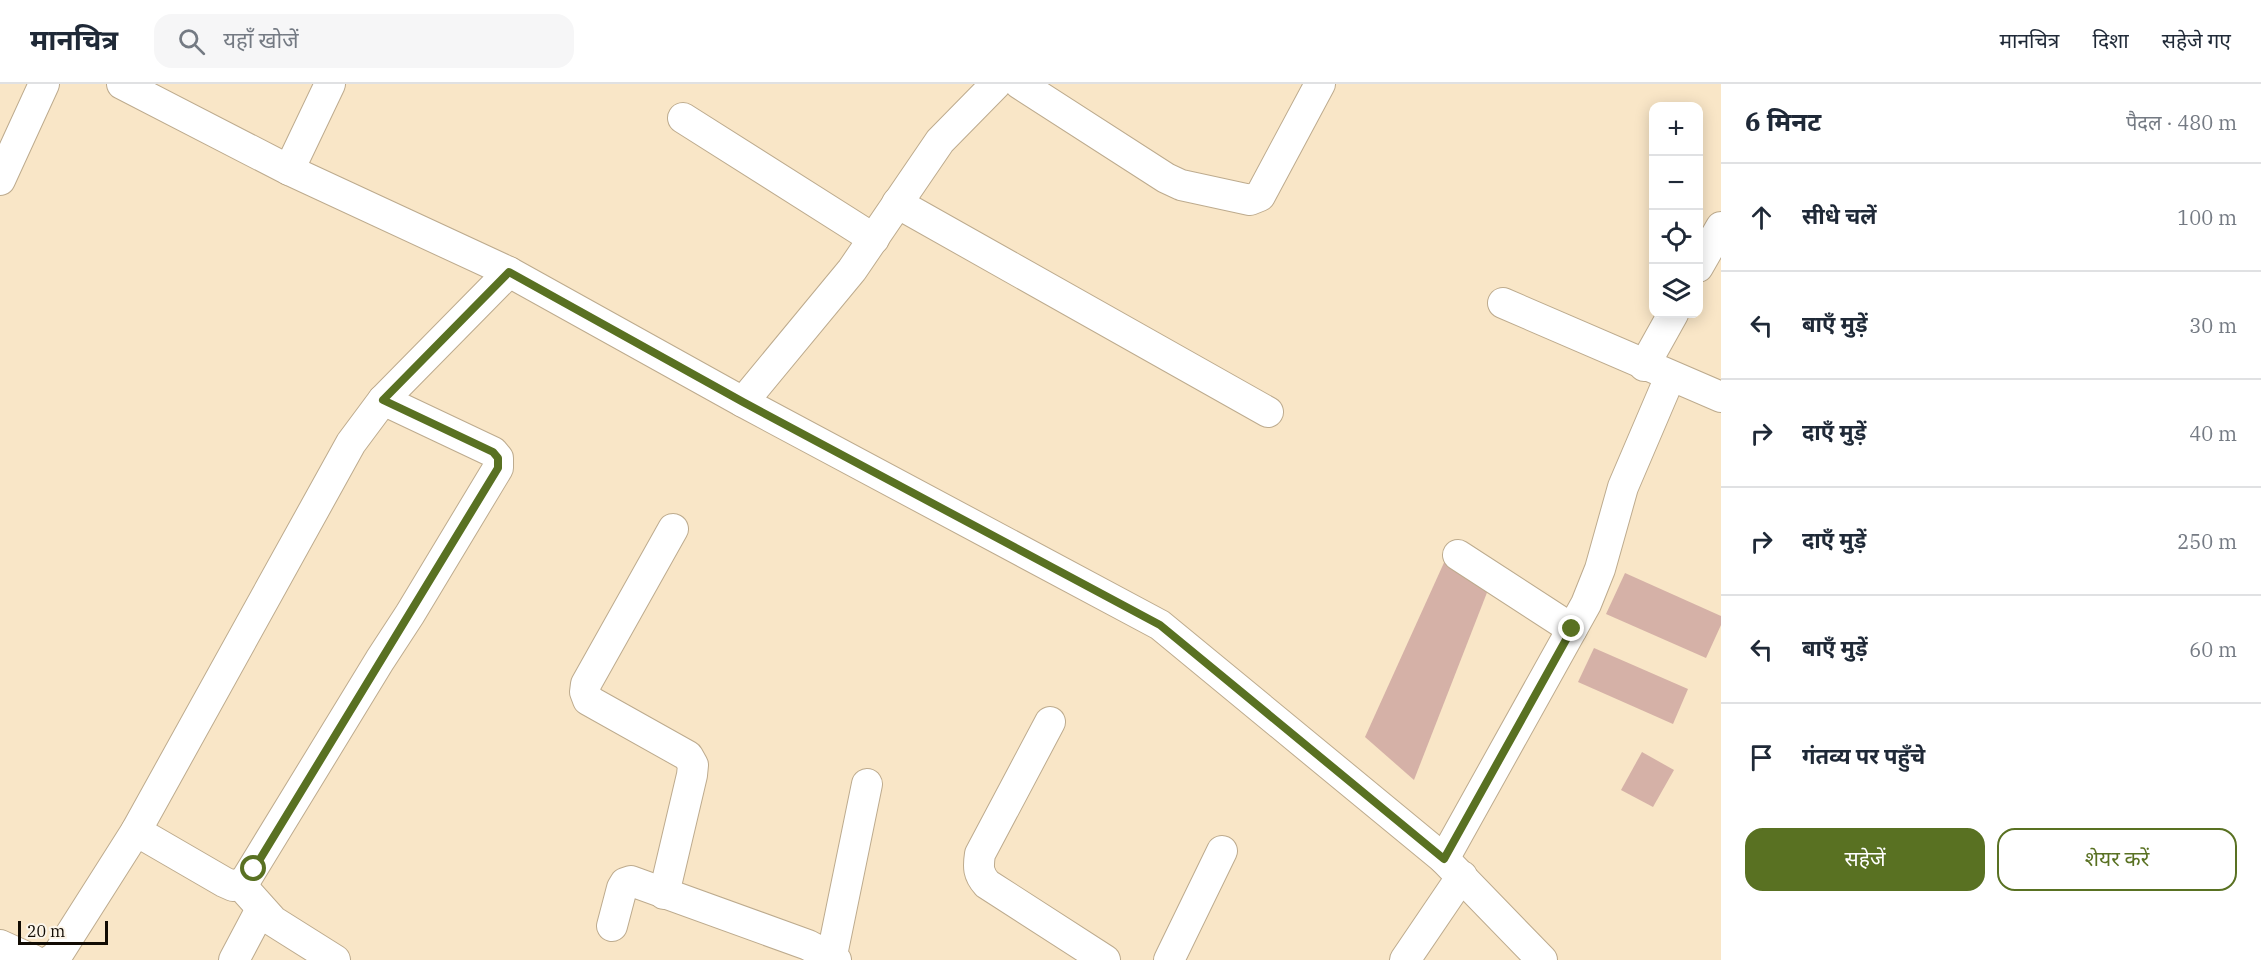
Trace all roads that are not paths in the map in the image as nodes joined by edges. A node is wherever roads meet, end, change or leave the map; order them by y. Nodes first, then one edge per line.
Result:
1 (44, 84) edge
2 (122, 84) edge
3 (330, 84) edge
4 (996, 84) edge
5 (1020, 84) edge
6 (1320, 84) edge
7 (683, 118) dead end
8 (289, 170) junction
9 (0, 180) edge
10 (897, 203) junction
11 (1721, 227) edge
12 (874, 239) junction
13 (1700, 264) edge
14 (509, 272) junction
15 (1503, 303) dead end
16 (1672, 318) edge
17 (1657, 371) junction
18 (1721, 397) edge
19 (383, 400) junction
20 (743, 402) junction
21 (1268, 412) dead end
22 (673, 529) dead end
23 (1458, 555) dead end
24 (1572, 629) junction
25 (1050, 722) dead end
26 (867, 784) dead end
27 (136, 831) junction
28 (1222, 851) dead end
29 (1453, 868) junction
30 (240, 884) junction
31 (664, 894) junction
32 (261, 909) junction
33 (612, 926) dead end
34 (0, 945) edge
35 (833, 959) edge
36 (33, 960) edge
37 (51, 960) edge
38 (234, 960) edge
39 (335, 960) edge
40 (1105, 960) edge
41 (1169, 960) edge
42 (1405, 960) edge
43 (1542, 960) edge

1 - 9 street
2 - 8 street
3 - 8 street
4 - 10 street
5 - 6 street
7 - 12 street
8 - 14 street
10 - 12 street
10 - 21 street
11 - 13 street
12 - 20 street
14 - 19 street
14 - 20 street
15 - 17 street
16 - 17 street
17 - 18 street
17 - 24 street
19 - 27 street
19 - 30 street
20 - 29 street
22 - 31 street
23 - 24 street
24 - 29 street
25 - 40 street
26 - 35 street
27 - 30 street
27 - 37 street
28 - 41 street
29 - 42 street
29 - 43 street
30 - 32 street
31 - 33 street
31 - 35 street
32 - 38 street
32 - 39 street
34 - 36 street

